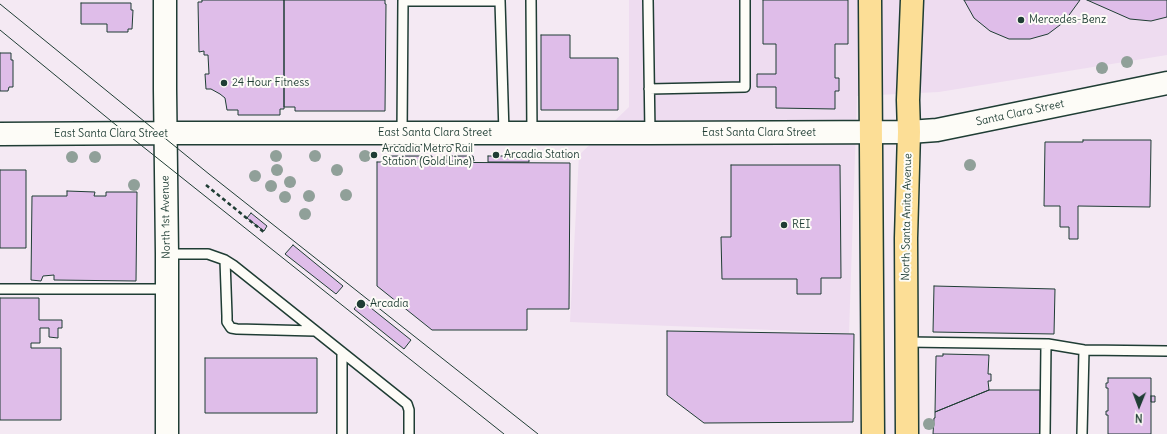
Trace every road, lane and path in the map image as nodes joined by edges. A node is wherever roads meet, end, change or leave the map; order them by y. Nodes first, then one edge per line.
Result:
1 (165, 0) edge
2 (403, 0) edge
3 (531, 0) edge
4 (648, 0) edge
5 (745, 0) edge
6 (870, 0) edge
7 (912, 0) edge
8 (1167, 83) edge
9 (649, 89) junction
10 (909, 132) junction
11 (166, 133) junction
12 (402, 133) junction
13 (532, 133) junction
14 (871, 133) junction
15 (0, 134) edge
16 (504, 134) junction
17 (650, 134) junction
18 (206, 185) dead end
19 (265, 233) dead end
20 (167, 254) junction
21 (226, 260) junction
22 (0, 289) edge
23 (167, 289) junction
24 (316, 331) junction
25 (906, 342) junction
26 (1046, 344) junction
27 (1084, 350) junction
28 (1167, 351) edge
29 (342, 352) junction
30 (167, 434) edge
31 (342, 434) edge
32 (409, 434) edge
33 (873, 434) edge
34 (907, 434) edge
35 (1045, 434) edge
36 (1082, 434) edge

1 - 11 street, North 1st Avenue
2 - 12 lane
2 - 16 lane
3 - 13 lane
4 - 9 lane
5 - 9 lane
6 - 14 main road
7 - 10 main road, North Santa Anita Avenue
8 - 10 street, Santa Clara Street
9 - 17 lane
10 - 14 street, Santa Clara Street
10 - 25 main road, North Santa Anita Avenue
11 - 12 street, East Santa Clara Street
11 - 15 street, East Santa Clara Street
11 - 20 street, North 1st Avenue
12 - 16 street, East Santa Clara Street
13 - 16 street, East Santa Clara Street
13 - 17 street, East Santa Clara Street
14 - 17 street, East Santa Clara Street
14 - 33 main road
18 - 19 path
20 - 21 lane
20 - 23 street, North 1st Avenue
21 - 24 lane
21 - 24 lane
22 - 23 lane
23 - 30 street, North 1st Avenue
24 - 29 lane
25 - 26 lane
25 - 34 main road, North Santa Anita Avenue
26 - 27 lane
26 - 35 lane
27 - 28 lane
27 - 36 lane
29 - 31 lane
29 - 32 lane

